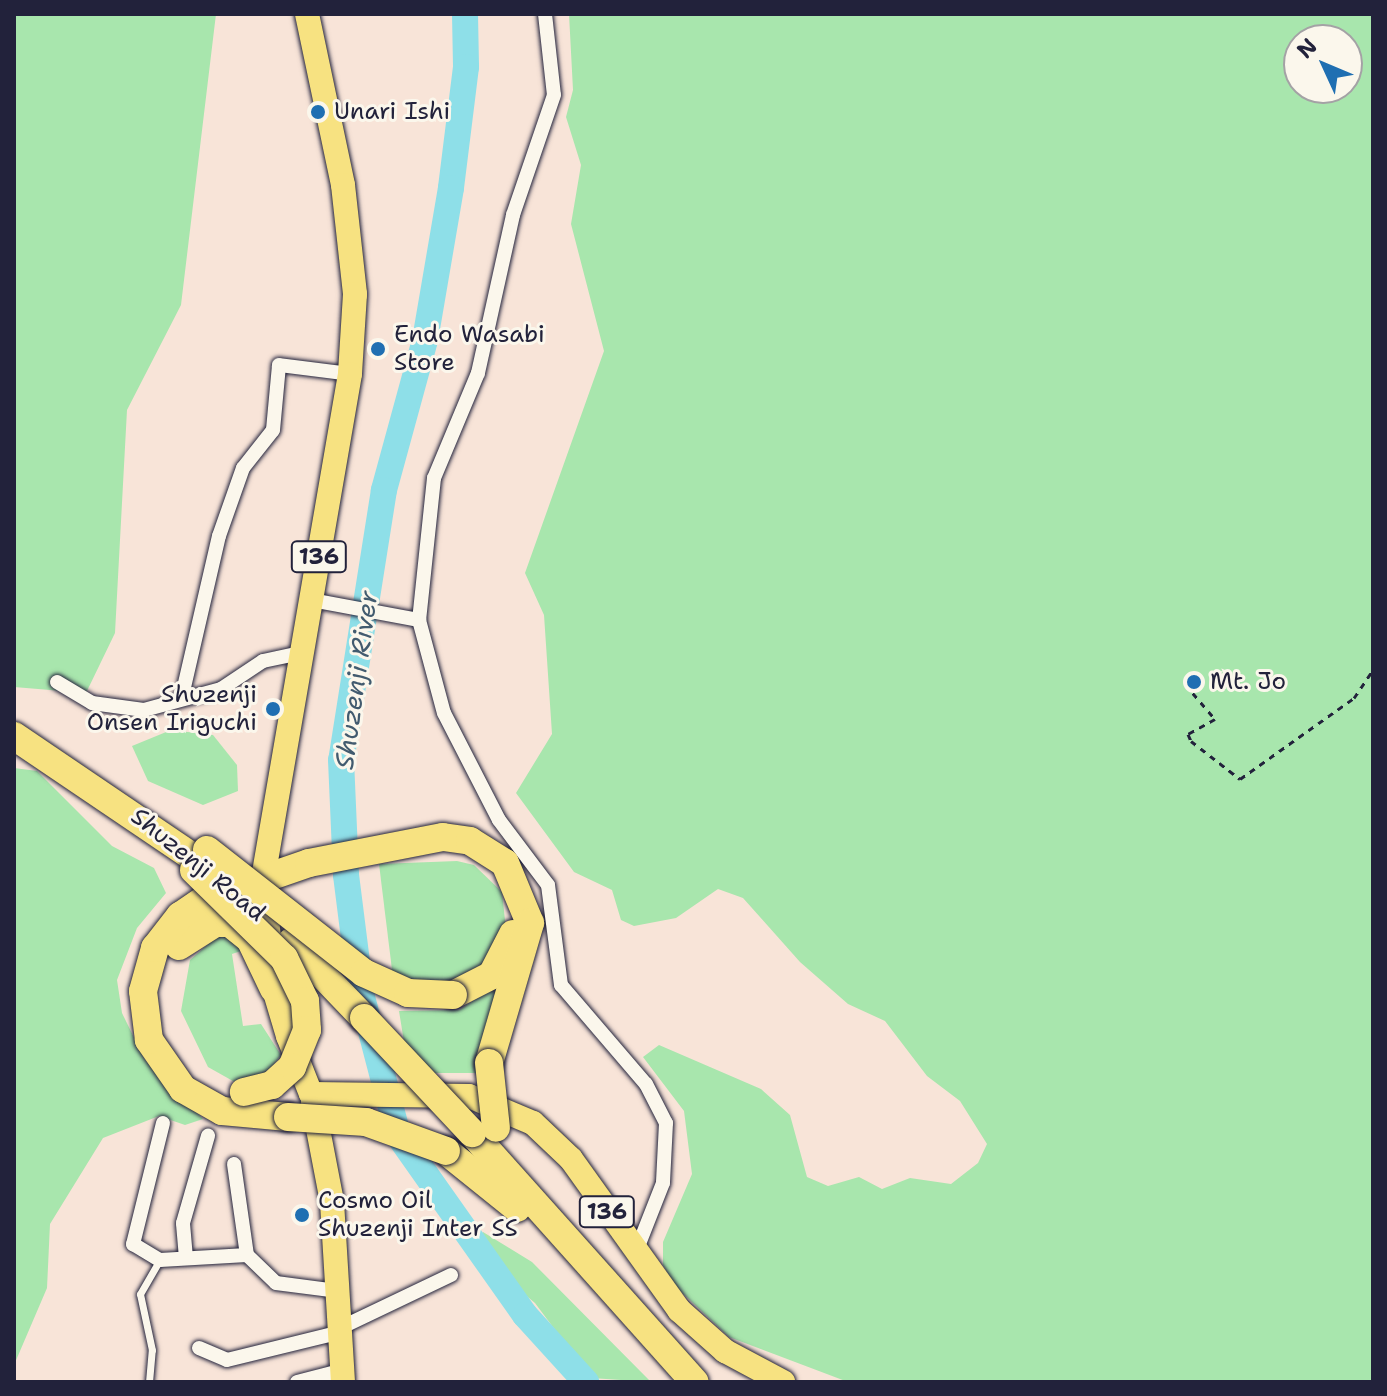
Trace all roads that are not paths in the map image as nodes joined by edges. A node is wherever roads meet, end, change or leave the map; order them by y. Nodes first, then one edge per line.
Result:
1 (307, 14) edge
2 (545, 14) edge
3 (350, 374) junction
4 (318, 601) junction
5 (419, 620) junction
6 (301, 653) junction
7 (57, 682) dead end
8 (182, 696) junction
9 (14, 737) edge
10 (371, 853) junction
11 (200, 861) junction
12 (263, 878) junction
13 (179, 946) junction
14 (274, 989) junction
15 (311, 1094) junction
16 (163, 1123) dead end
17 (484, 1130) junction
18 (208, 1136) dead end
19 (234, 1164) dead end
20 (247, 1255) junction
21 (634, 1255) junction
22 (186, 1258) junction
23 (160, 1260) junction
24 (451, 1275) dead end
25 (338, 1291) junction
26 (647, 1329) junction
27 (341, 1330) junction
28 (199, 1348) dead end
29 (343, 1376) edge
30 (149, 1382) edge
31 (297, 1382) edge
32 (695, 1382) edge
33 (783, 1382) edge

1 - 3 main road, 136
2 - 5 street
3 - 4 main road, 136
3 - 8 street
4 - 5 street
4 - 6 main road, 136
5 - 21 street
6 - 8 street
6 - 12 main road, 136
7 - 8 street
9 - 11 highway
9 - 11 highway, Shuzenji Road / 136
10 - 11 highway, bridge
10 - 12 highway
10 - 17 highway, bridge
11 - 13 highway, bridge
11 - 17 highway, Shuzenji Road / 136, bridge
12 - 13 highway
12 - 14 main road, 136
12 - 26 highway, bridge
13 - 14 highway
14 - 15 main road, 136
15 - 21 main road, 136
15 - 25 main road
16 - 23 street
17 - 26 highway, 136
18 - 22 street
19 - 20 street
20 - 22 street
20 - 25 street
21 - 33 main road, 136
22 - 23 street
23 - 30 lane
24 - 27 street
25 - 27 main road
26 - 32 highway, 136
27 - 28 street
27 - 29 main road
29 - 31 street

